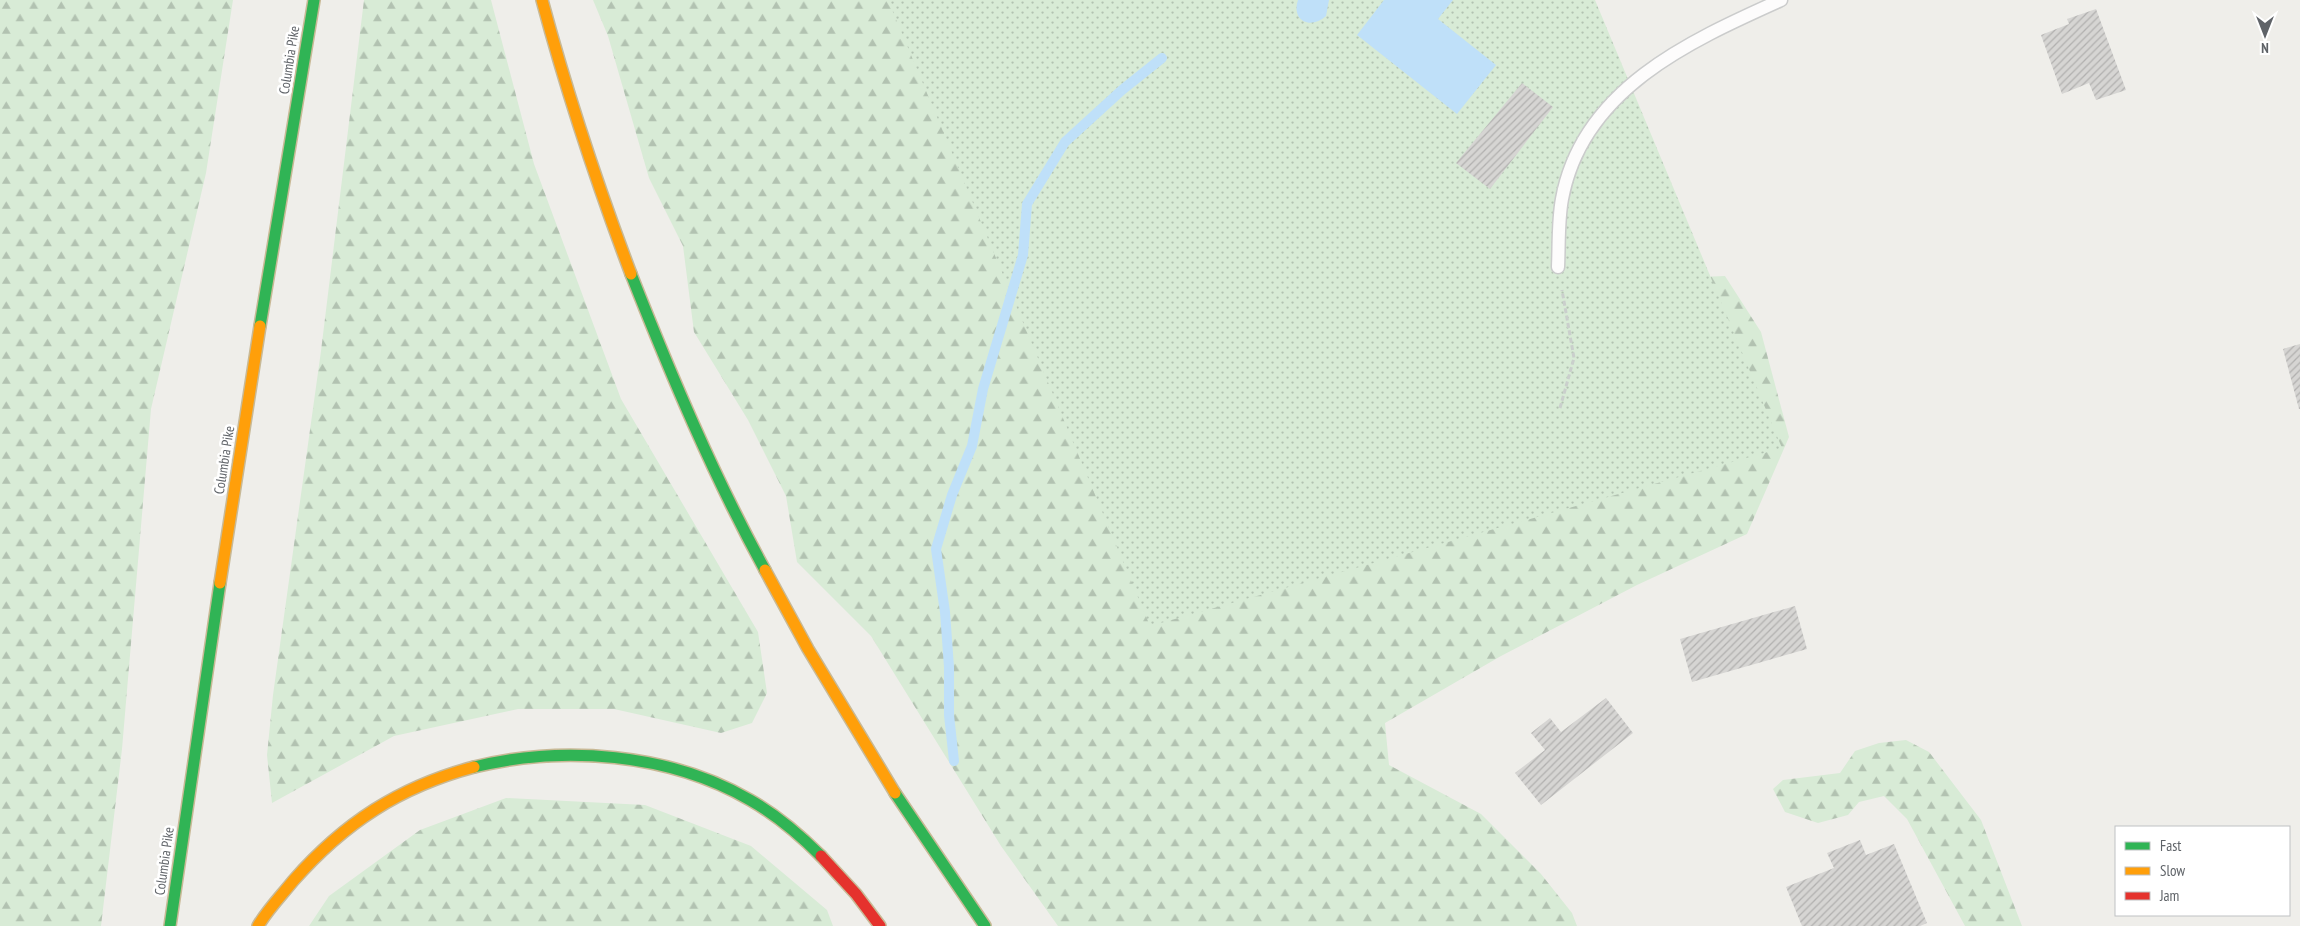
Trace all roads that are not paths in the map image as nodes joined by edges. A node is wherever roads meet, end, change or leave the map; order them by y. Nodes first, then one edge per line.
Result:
1 (314, 0) edge
2 (542, 0) edge
3 (1781, 0) edge
4 (1558, 267) road end
5 (170, 926) edge
6 (258, 926) edge
7 (880, 926) edge
8 (985, 926) edge

1 - 5 highway, Columbia Pike
2 - 8 highway
3 - 4 lane
6 - 7 highway

